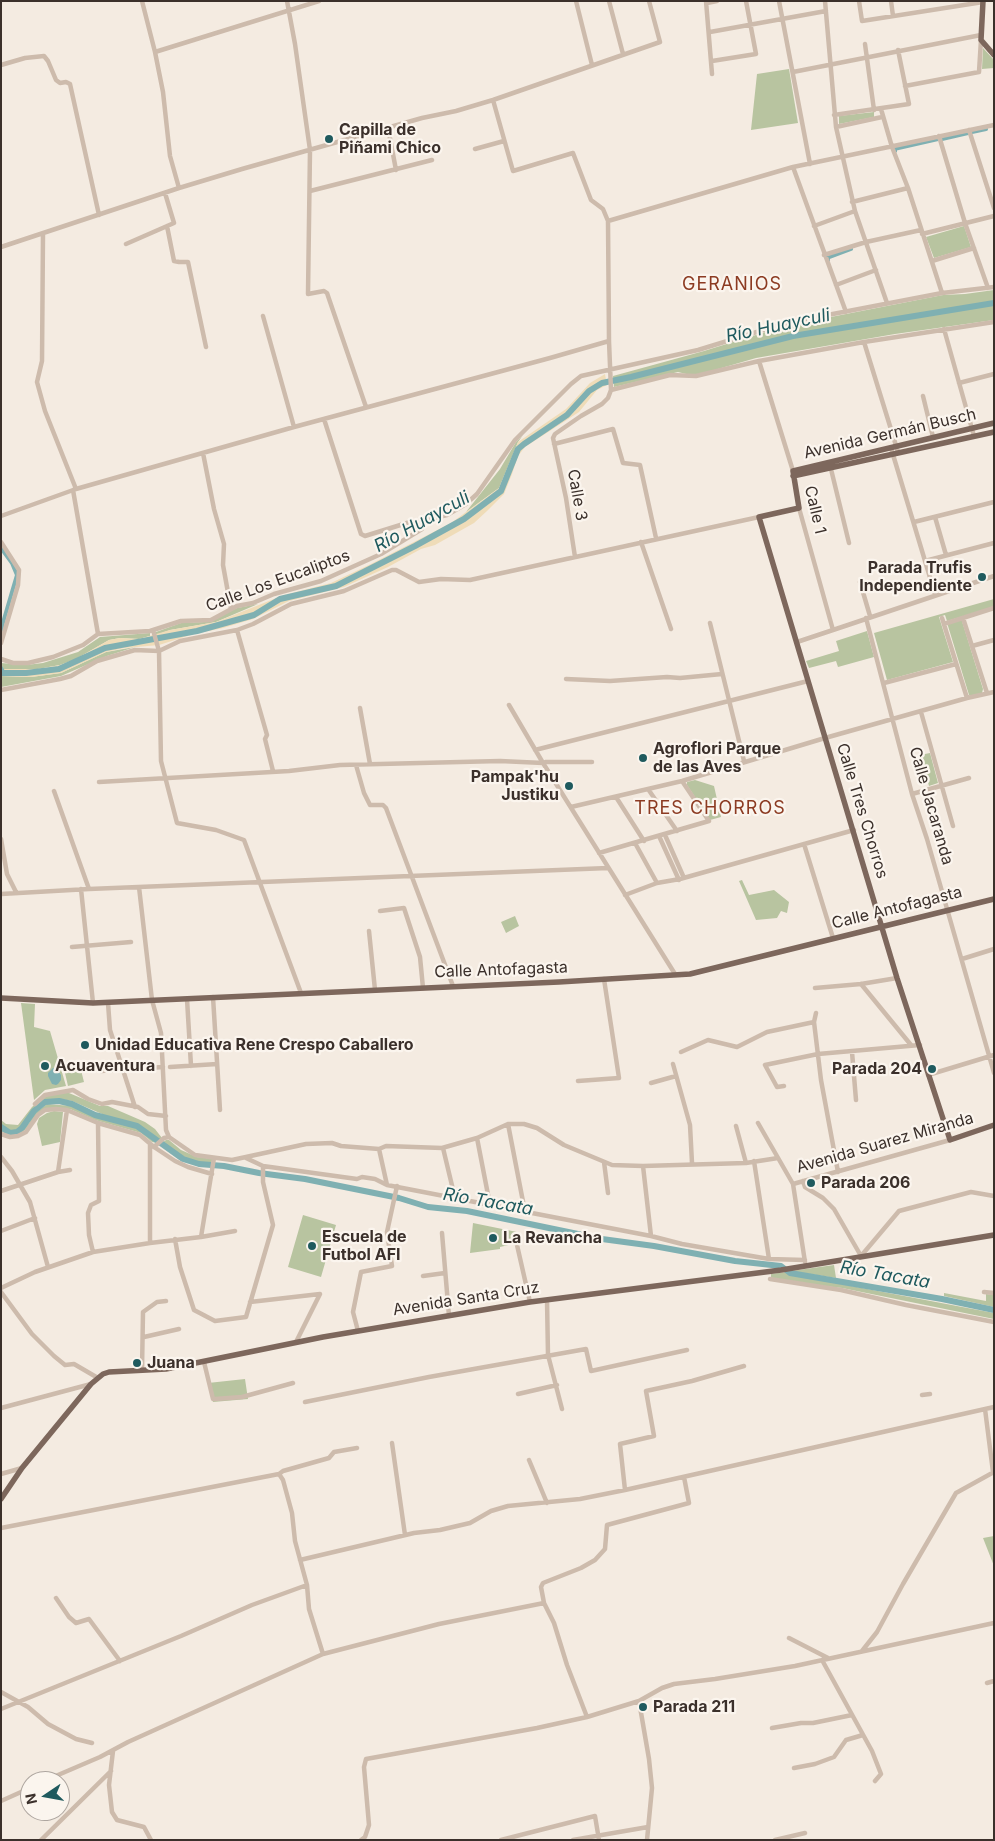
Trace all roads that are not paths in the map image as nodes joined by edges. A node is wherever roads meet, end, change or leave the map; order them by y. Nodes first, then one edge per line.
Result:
1 (142, 1) edge
2 (287, 1) edge
3 (319, 1) edge
4 (576, 1) edge
5 (609, 1) edge
6 (649, 1) edge
7 (717, 1) edge
8 (746, 1) edge
9 (779, 1) edge
10 (825, 1) edge
11 (859, 1) edge
12 (891, 1) edge
13 (940, 1) edge
14 (707, 2) edge
15 (983, 2) edge
16 (940, 8) junction
17 (290, 10) junction
18 (826, 11) junction
19 (893, 16) junction
20 (782, 20) junction
21 (750, 25) junction
22 (710, 32) junction
23 (981, 37) junction
24 (865, 44) dead end
25 (898, 50) junction
26 (155, 52) junction
27 (623, 54) junction
28 (868, 56) junction
29 (994, 56) edge
30 (712, 61) junction
31 (830, 64) junction
32 (1, 65) edge
33 (592, 65) junction
34 (793, 72) junction
35 (712, 74) dead end
36 (905, 86) junction
37 (493, 100) junction
38 (881, 109) junction
39 (874, 110) junction
40 (834, 115) junction
41 (882, 116) junction
42 (994, 125) edge
43 (836, 127) junction
44 (388, 128) junction
45 (969, 130) junction
46 (939, 136) junction
47 (504, 140) junction
48 (892, 147) junction
49 (475, 149) dead end
50 (310, 150) junction
51 (843, 158) junction
52 (432, 160) dead end
53 (810, 164) junction
54 (793, 168) junction
55 (396, 170) junction
56 (178, 188) junction
57 (908, 188) junction
58 (310, 191) junction
59 (165, 193) junction
60 (852, 202) junction
61 (994, 208) edge
62 (855, 211) junction
63 (99, 215) junction
64 (994, 216) edge
65 (608, 221) junction
66 (965, 223) junction
67 (166, 226) junction
68 (814, 226) junction
69 (922, 232) junction
70 (43, 233) junction
71 (866, 242) junction
72 (126, 244) dead end
73 (1, 247) edge
74 (974, 248) junction
75 (824, 255) junction
76 (932, 261) junction
77 (876, 270) junction
78 (836, 285) junction
79 (991, 288) edge
80 (942, 293) junction
81 (887, 303) junction
82 (846, 312) junction
83 (263, 316) dead end
84 (994, 322) edge
85 (944, 329) junction
86 (609, 341) junction
87 (864, 342) junction
88 (206, 347) dead end
89 (758, 361) junction
90 (610, 369) junction
91 (994, 374) edge
92 (959, 383) junction
93 (611, 388) junction
94 (923, 396) dead end
95 (366, 407) junction
96 (324, 419) junction
97 (994, 423) edge
98 (294, 427) junction
99 (972, 428) junction
100 (994, 432) edge
101 (974, 436) junction
102 (933, 437) junction
103 (554, 444) junction
104 (895, 450) junction
105 (203, 453) junction
106 (830, 466) junction
107 (793, 473) junction
108 (75, 490) junction
109 (994, 502) edge
110 (799, 508) junction
111 (1, 516) edge
112 (759, 517) junction
113 (935, 517) junction
114 (422, 521) junction
115 (914, 522) junction
116 (656, 538) junction
117 (1, 542) edge
118 (641, 542) junction
119 (849, 542) dead end
120 (994, 543) edge
121 (946, 555) junction
122 (575, 557) junction
123 (925, 561) junction
124 (994, 576) edge
125 (860, 582) dead end
126 (935, 594) junction
127 (994, 608) edge
128 (231, 609) junction
129 (868, 617) junction
130 (942, 618) dead end
131 (963, 618) junction
132 (710, 623) dead end
133 (944, 624) junction
134 (237, 630) junction
135 (671, 630) dead end
136 (833, 630) junction
137 (154, 632) junction
138 (98, 634) junction
139 (994, 640) edge
140 (797, 642) junction
141 (1, 643) edge
142 (972, 646) junction
143 (158, 649) junction
144 (1, 659) edge
145 (956, 664) junction
146 (722, 674) junction
147 (566, 679) dead end
148 (808, 681) junction
149 (884, 683) junction
150 (1, 690) edge
151 (994, 692) edge
152 (987, 693) junction
153 (967, 698) junction
154 (728, 702) junction
155 (509, 705) dead end
156 (360, 708) dead end
157 (921, 712) junction
158 (894, 719) junction
159 (825, 738) junction
160 (536, 750) junction
161 (744, 761) junction
162 (592, 762) dead end
163 (543, 763) junction
164 (370, 764) junction
165 (356, 765) junction
166 (273, 771) junction
167 (164, 777) junction
168 (969, 778) dead end
169 (682, 781) junction
170 (99, 782) dead end
171 (940, 786) junction
172 (648, 789) junction
173 (54, 791) dead end
174 (912, 794) junction
175 (616, 797) junction
176 (571, 807) junction
177 (953, 826) dead end
178 (854, 830) junction
179 (677, 831) junction
180 (665, 835) junction
181 (659, 836) junction
182 (1, 839) edge
183 (644, 840) junction
184 (635, 842) junction
185 (804, 844) junction
186 (599, 852) junction
187 (608, 868) junction
188 (410, 876) junction
189 (681, 879) junction
190 (260, 882) junction
191 (657, 883) junction
192 (139, 887) junction
193 (81, 889) junction
194 (89, 889) junction
195 (16, 892) junction
196 (1, 894) edge
197 (624, 895) junction
198 (994, 899) edge
199 (948, 910) junction
200 (380, 911) dead end
201 (883, 926) junction
202 (369, 931) dead end
203 (833, 938) junction
204 (131, 942) dead end
205 (72, 947) dead end
206 (87, 947) junction
207 (994, 949) edge
208 (962, 959) junction
209 (675, 974) junction
210 (897, 978) junction
211 (604, 979) junction
212 (861, 984) junction
213 (452, 986) junction
214 (422, 988) junction
215 (815, 988) dead end
216 (375, 990) junction
217 (301, 993) junction
218 (213, 997) junction
219 (1, 998) edge
220 (187, 999) junction
221 (152, 1000) junction
222 (93, 1003) junction
223 (108, 1003) junction
224 (816, 1013) dead end
225 (814, 1022) junction
226 (920, 1044) junction
227 (911, 1045) junction
228 (681, 1052) dead end
229 (852, 1052) junction
230 (818, 1054) junction
231 (992, 1056) edge
232 (217, 1064) junction
233 (673, 1064) dead end
234 (191, 1066) junction
235 (163, 1067) junction
236 (170, 1067) dead end
237 (123, 1070) junction
238 (101, 1071) dead end
239 (994, 1073) edge
240 (676, 1076) junction
241 (928, 1076) junction
242 (578, 1082) dead end
243 (650, 1084) dead end
244 (784, 1086) dead end
245 (856, 1100) dead end
246 (35, 1104) dead end
247 (135, 1107) junction
248 (67, 1110) junction
249 (220, 1110) dead end
250 (166, 1116) junction
251 (98, 1123) junction
252 (508, 1124) junction
253 (758, 1124) dead end
254 (736, 1126) dead end
255 (994, 1126) edge
256 (1, 1134) edge
257 (169, 1137) junction
258 (477, 1138) junction
259 (950, 1140) junction
260 (154, 1146) junction
261 (443, 1148) junction
262 (379, 1149) junction
263 (1, 1157) edge
264 (245, 1158) junction
265 (778, 1158) junction
266 (754, 1161) junction
267 (213, 1162) junction
268 (604, 1162) junction
269 (692, 1163) junction
270 (746, 1163) junction
271 (643, 1166) junction
272 (70, 1170) dead end
273 (264, 1171) junction
274 (58, 1172) junction
275 (838, 1172) junction
276 (212, 1174) junction
277 (803, 1181) junction
278 (19, 1184) junction
279 (794, 1184) junction
280 (387, 1185) junction
281 (397, 1186) junction
282 (1, 1191) edge
283 (608, 1193) dead end
284 (994, 1196) edge
285 (455, 1198) junction
286 (490, 1205) junction
287 (525, 1212) junction
288 (35, 1218) junction
289 (1, 1231) edge
290 (235, 1231) dead end
291 (442, 1233) dead end
292 (994, 1235) edge
293 (201, 1236) junction
294 (651, 1236) junction
295 (175, 1239) junction
296 (150, 1243) junction
297 (517, 1245) dead end
298 (93, 1252) junction
299 (861, 1256) junction
300 (769, 1259) junction
301 (805, 1263) junction
302 (48, 1268) junction
303 (445, 1273) junction
304 (423, 1276) dead end
305 (770, 1279) dead end
306 (1, 1290) edge
307 (984, 1292) dead end
308 (994, 1293) edge
309 (547, 1300) junction
310 (166, 1301) dead end
311 (250, 1302) junction
312 (530, 1302) junction
313 (449, 1316) junction
314 (994, 1322) edge
315 (179, 1329) dead end
316 (358, 1331) junction
317 (144, 1337) junction
318 (296, 1342) junction
319 (687, 1350) dead end
320 (548, 1356) junction
321 (204, 1362) junction
322 (744, 1366) dead end
323 (142, 1370) junction
324 (98, 1378) junction
325 (293, 1383) dead end
326 (92, 1384) junction
327 (557, 1385) junction
328 (518, 1394) dead end
329 (930, 1394) dead end
330 (922, 1395) dead end
331 (305, 1402) dead end
332 (2, 1407) edge
333 (994, 1407) edge
334 (562, 1409) dead end
335 (985, 1409) junction
336 (392, 1444) dead end
337 (357, 1448) dead end
338 (530, 1460) dead end
339 (22, 1468) junction
340 (994, 1472) edge
341 (1, 1474) edge
342 (279, 1474) junction
343 (684, 1477) junction
344 (625, 1490) junction
345 (1, 1498) edge
346 (547, 1503) junction
347 (1, 1528) edge
348 (405, 1535) junction
349 (300, 1560) junction
350 (307, 1585) junction
351 (56, 1598) dead end
352 (544, 1603) junction
353 (994, 1623) edge
354 (789, 1638) dead end
355 (862, 1651) junction
356 (323, 1654) junction
357 (830, 1659) junction
358 (822, 1660) junction
359 (120, 1661) junction
360 (994, 1681) edge
361 (987, 1683) dead end
362 (1, 1692) edge
363 (19, 1701) junction
364 (639, 1701) junction
365 (1, 1709) edge
366 (852, 1715) junction
367 (587, 1717) junction
368 (772, 1728) dead end
369 (863, 1735) junction
370 (92, 1743) dead end
371 (113, 1750) junction
372 (794, 1768) dead end
373 (66, 1771) edge
374 (112, 1771) junction
375 (875, 1781) dead end
376 (20, 1792) edge
377 (1, 1800) edge
378 (648, 1827) junction
379 (805, 1833) dead end
380 (599, 1837) edge
381 (365, 1839) edge
382 (577, 1839) edge
383 (41, 1840) edge
384 (150, 1840) edge
385 (503, 1840) edge
386 (647, 1840) edge
387 (775, 1840) edge

1 - 26 street
2 - 17 street
3 - 17 street
4 - 33 street
5 - 27 street
6 - 27 street
7 - 14 street
8 - 21 street
9 - 20 street
10 - 18 street
11 - 19 street
12 - 19 street
13 - 16 street
14 - 22 street
15 - 16 street
15 - 23 main road
16 - 19 street
17 - 26 street
17 - 50 street
18 - 20 street
18 - 31 street
20 - 21 street
20 - 34 street
21 - 22 street
21 - 30 street
22 - 30 street
23 - 25 street
23 - 29 main road
23 - 36 street
24 - 28 street
25 - 28 street
25 - 36 street
26 - 56 street
27 - 33 street
28 - 31 street
28 - 39 street
30 - 35 street
31 - 34 street
31 - 40 street
32 - 63 street
33 - 37 street
34 - 53 street
36 - 38 street
37 - 44 street
37 - 47 street
38 - 39 street
38 - 41 street
39 - 40 street
40 - 43 street
41 - 43 street
41 - 48 street
42 - 45 street
43 - 51 street
44 - 50 street
44 - 55 street
45 - 46 street
45 - 61 street
46 - 48 street
46 - 66 street
47 - 49 street
47 - 65 street
48 - 51 street
48 - 57 street
50 - 56 street
50 - 58 street
51 - 53 street
51 - 60 street
52 - 55 street
53 - 54 street
54 - 65 street
54 - 68 street
55 - 58 street
56 - 59 street
57 - 60 street
57 - 69 street
58 - 95 street
59 - 63 street
59 - 67 street
60 - 62 street
62 - 68 street
62 - 71 street
63 - 70 street
64 - 66 street
65 - 86 street
66 - 69 street
66 - 74 street
67 - 72 street
67 - 88 street
68 - 75 street
69 - 71 street
69 - 76 street
70 - 73 street
70 - 108 street
71 - 75 street
71 - 77 street
74 - 76 street
74 - 79 street
75 - 78 street
76 - 80 street
77 - 78 street
77 - 81 street
78 - 82 street
79 - 80 street
80 - 81 street
81 - 82 street
82 - 90 street
83 - 98 street
84 - 85 street
85 - 87 street
85 - 92 street
86 - 90 street
86 - 95 street
87 - 89 street
87 - 104 street
89 - 93 street
89 - 107 street, Calle 1
90 - 93 street
90 - 114 street
91 - 92 street
92 - 99 street
93 - 103 street, Calle 3
94 - 102 street
95 - 96 street
96 - 98 street
96 - 114 street
97 - 99 main road, Avenida Germán Busch
98 - 105 street
99 - 101 street
99 - 102 main road, Avenida Germán Busch
100 - 101 main road, Avenida Germán Busch
101 - 104 main road, Avenida Germán Busch
102 - 104 main road, Avenida Germán Busch
103 - 116 street
103 - 122 street, Calle 3
104 - 106 main road, Avenida Germán Busch
104 - 115 street
105 - 108 street
105 - 128 street
106 - 107 main road, Avenida Germán Busch
106 - 119 street
107 - 110 main road, Calle 1
108 - 111 street
108 - 138 street
109 - 113 street
110 - 112 main road
110 - 136 street, Calle 1
112 - 116 street
112 - 140 main road, Calle Tres Chorros
113 - 115 street
113 - 121 street
114 - 128 street, Calle Los Eucaliptos
115 - 123 street
116 - 118 street
117 - 141 street
118 - 122 street
118 - 135 street
120 - 121 street
121 - 123 street
122 - 134 street
123 - 126 street
124 - 126 street
125 - 129 street, Calle Jacaranda
126 - 129 street
127 - 131 street
128 - 137 street, Calle Los Eucaliptos
129 - 136 street
129 - 149 street, Calle Jacaranda
130 - 133 street
131 - 133 street
131 - 142 street
132 - 146 street
133 - 145 street
134 - 143 street
134 - 166 street
136 - 140 street
137 - 138 street, Calle Los Eucaliptos
137 - 143 street
138 - 144 street, Calle Los Eucaliptos
139 - 142 street
140 - 148 main road, Calle Tres Chorros
142 - 152 street
143 - 150 street
143 - 167 street
145 - 149 street
145 - 153 street
146 - 147 street
146 - 154 street
148 - 154 street
148 - 159 main road, Calle Tres Chorros
149 - 158 street, Calle Jacaranda
151 - 152 street
152 - 153 street
153 - 157 street
154 - 160 street
154 - 161 street
155 - 160 street
156 - 164 street
157 - 158 street
157 - 171 street
158 - 159 street
158 - 174 street, Calle Jacaranda
159 - 161 street
159 - 178 main road, Calle Tres Chorros
160 - 163 street
161 - 169 street
162 - 163 street
163 - 164 street
163 - 176 street
164 - 165 street
165 - 166 street
165 - 188 street
166 - 167 street
167 - 170 street
167 - 190 street
168 - 171 street
169 - 172 street
169 - 179 street
171 - 174 street
171 - 177 street
172 - 175 street
172 - 179 street
173 - 194 street
174 - 199 street, Calle Jacaranda
175 - 176 street
175 - 183 street
176 - 186 street
178 - 185 street
178 - 201 main road, Calle Tres Chorros
179 - 180 street
180 - 181 street
180 - 189 street
181 - 183 street
181 - 189 street
182 - 195 street
183 - 184 street
184 - 186 street
184 - 191 street
185 - 189 street
185 - 203 street
186 - 187 street
187 - 188 street
187 - 197 street
188 - 190 street
188 - 213 street
189 - 191 street
190 - 192 street
190 - 217 street
191 - 197 street
192 - 194 street
192 - 221 street
193 - 194 street
193 - 195 street
193 - 206 street
195 - 196 street
197 - 209 street
198 - 199 main road, Calle Antofagasta
199 - 201 main road, Calle Antofagasta
199 - 208 street, Calle Jacaranda
200 - 214 street
201 - 203 main road, Calle Antofagasta
201 - 210 main road, Calle Tres Chorros
202 - 216 street
203 - 209 main road, Calle Antofagasta
204 - 206 street
205 - 206 street
206 - 222 street
207 - 208 street
208 - 231 street, Calle Jacaranda
209 - 211 main road, Calle Antofagasta
210 - 212 street
210 - 226 main road, Calle Tres Chorros
211 - 213 main road, Calle Antofagasta
211 - 242 street
212 - 215 street
212 - 227 street
213 - 214 main road, Calle Antofagasta
214 - 216 main road, Calle Antofagasta
216 - 217 main road, Calle Antofagasta
217 - 218 main road, Calle Antofagasta
218 - 220 main road, Calle Antofagasta
218 - 232 street
219 - 222 main road, Calle Antofagasta
220 - 221 main road, Calle Antofagasta
220 - 234 street
221 - 223 main road, Calle Antofagasta
221 - 235 street
222 - 223 main road, Calle Antofagasta
223 - 237 street
224 - 225 street
225 - 228 street
225 - 230 street
226 - 227 street
226 - 241 main road, Calle Tres Chorros
227 - 229 street
229 - 230 street
229 - 245 street
230 - 244 street
230 - 275 street
231 - 239 street, Calle Jacaranda
231 - 241 street
232 - 234 street
232 - 249 street
233 - 240 street
234 - 236 street
235 - 237 street
235 - 250 street
237 - 238 street
237 - 247 street
240 - 243 street
240 - 269 street
241 - 259 main road, Calle Tres Chorros
246 - 247 street
247 - 250 street
248 - 251 street
248 - 256 street
248 - 274 street
250 - 257 street
251 - 260 street
251 - 298 street
252 - 258 street
252 - 268 street, Avenida Suarez Miranda
252 - 287 street
253 - 265 street
254 - 270 street
255 - 259 main road, Avenida Suarez Miranda
257 - 260 street
257 - 267 street
258 - 261 street
258 - 286 street
259 - 275 street, Avenida Suarez Miranda
260 - 276 street
260 - 296 street
261 - 262 street
261 - 285 street
262 - 264 street
262 - 280 street
263 - 278 street
264 - 267 street
264 - 273 street
265 - 266 street, Avenida Suarez Miranda
265 - 279 street, Avenida Suarez Miranda
266 - 270 street, Avenida Suarez Miranda
266 - 300 street
267 - 276 street
268 - 271 street, Avenida Suarez Miranda
268 - 283 street
269 - 270 street, Avenida Suarez Miranda
269 - 271 street, Avenida Suarez Miranda
271 - 294 street
272 - 274 street
273 - 280 street
273 - 311 street
274 - 278 street
275 - 277 street, Avenida Suarez Miranda
276 - 293 street
277 - 279 street, Avenida Suarez Miranda
277 - 299 street
278 - 282 street
278 - 288 street
279 - 301 street
280 - 281 street
281 - 285 street
281 - 316 street
284 - 299 street
285 - 286 street
286 - 287 street
287 - 294 street
288 - 289 street
288 - 302 street
290 - 293 street
291 - 303 street
292 - 299 main road, Avenida Santa Cruz
293 - 295 street
294 - 300 street
295 - 296 street
295 - 311 street
296 - 298 street
297 - 312 street
298 - 302 street
299 - 301 main road, Avenida Santa Cruz
300 - 301 street
301 - 309 main road, Avenida Santa Cruz
302 - 306 street
303 - 304 street
303 - 313 street
305 - 314 street
306 - 324 street
307 - 308 street
309 - 312 main road, Avenida Santa Cruz
309 - 320 street
310 - 317 street
311 - 318 street
312 - 313 main road, Avenida Santa Cruz
313 - 316 main road, Avenida Santa Cruz
315 - 317 street
316 - 318 main road, Avenida Santa Cruz
317 - 323 street
318 - 321 main road, Avenida Santa Cruz
319 - 320 street
320 - 327 street
320 - 331 street
321 - 323 main road, Avenida Santa Cruz
321 - 325 street
322 - 344 street
323 - 324 main road, Avenida Santa Cruz
324 - 326 main road, Avenida Santa Cruz
326 - 332 street
326 - 339 main road, Avenida Santa Cruz
327 - 328 street
327 - 334 street
329 - 330 street
333 - 335 street
335 - 340 street
335 - 343 street
336 - 348 street
337 - 342 street
338 - 346 street
339 - 341 street
339 - 345 main road, Avenida Santa Cruz
340 - 355 street
342 - 347 street
342 - 349 street
343 - 344 street
343 - 352 street
344 - 346 street
346 - 348 street
348 - 349 street
349 - 350 street
350 - 356 street
350 - 359 street
351 - 359 street
352 - 356 street
352 - 367 street
353 - 355 street
354 - 357 street
355 - 357 street
356 - 371 street
357 - 358 street
358 - 364 street
358 - 366 street
359 - 363 street
360 - 361 street
362 - 363 street
363 - 365 street
363 - 370 street
364 - 367 street
364 - 378 street
366 - 368 street
366 - 369 street
367 - 381 street
369 - 372 street
369 - 375 street
371 - 373 street
371 - 374 street
374 - 383 street
374 - 384 street
376 - 377 street
378 - 380 street
378 - 386 street
379 - 387 street
380 - 382 street
380 - 385 street

